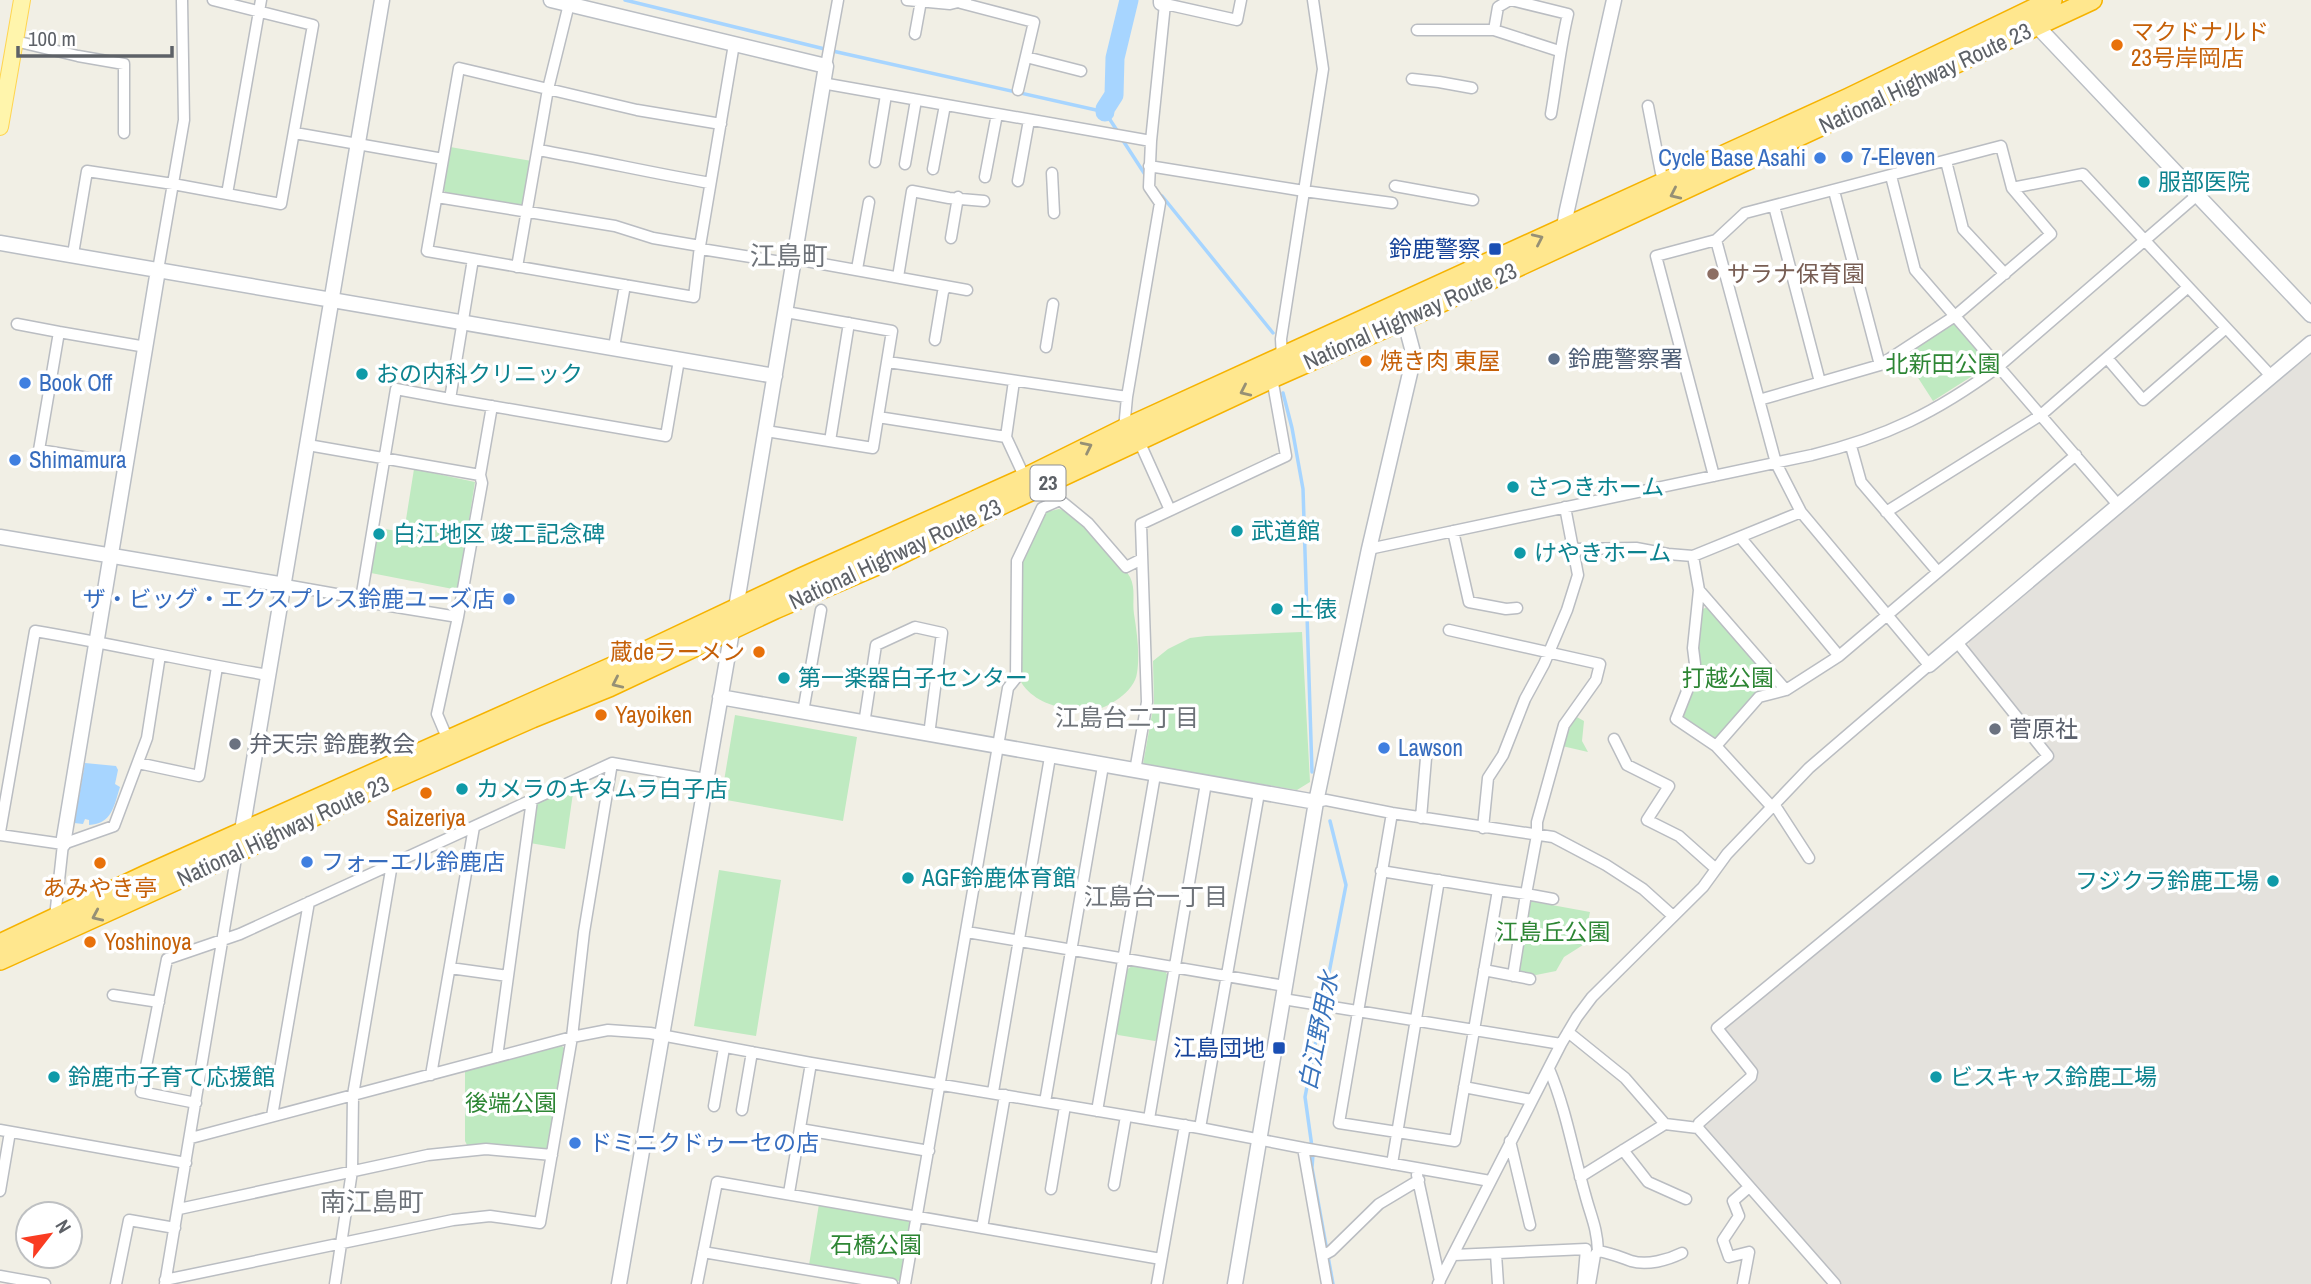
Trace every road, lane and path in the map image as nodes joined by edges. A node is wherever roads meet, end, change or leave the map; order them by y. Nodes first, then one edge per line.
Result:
1 (22, 0) edge
2 (182, 0) edge
3 (213, 0) edge
4 (382, 0) edge
5 (551, 0) edge
6 (838, 0) edge
7 (907, 0) edge
8 (1241, 0) edge
9 (1313, 0) edge
10 (1510, 0) edge
11 (1614, 0) edge
12 (2052, 0) edge
13 (2092, 0) edge
14 (921, 1) edge
15 (964, 1) edge
16 (1162, 3) edge
17 (569, 4) junction
18 (260, 6) edge
19 (2033, 18) junction
20 (1417, 30) dead end
21 (1494, 30) junction
22 (915, 34) dead end
23 (15, 41) junction
24 (734, 44) junction
25 (1559, 51) junction
26 (1026, 57) junction
27 (827, 63) junction
28 (1081, 71) dead end
29 (1412, 79) dead end
30 (822, 83) junction
31 (1472, 88) dead end
32 (548, 89) junction
33 (1018, 90) dead end
34 (886, 94) junction
35 (916, 100) junction
36 (945, 105) junction
37 (1648, 106) dead end
38 (997, 114) junction
39 (1551, 114) dead end
40 (1029, 120) junction
41 (721, 124) junction
42 (0, 127) edge
43 (124, 132) dead end
44 (295, 132) junction
45 (1151, 141) junction
46 (357, 145) junction
47 (538, 150) junction
48 (443, 159) junction
49 (1946, 161) junction
50 (875, 162) dead end
51 (905, 164) dead end
52 (933, 169) dead end
53 (1149, 169) junction
54 (1052, 173) dead end
55 (1661, 173) dead end
56 (1891, 176) junction
57 (985, 177) dead end
58 (1018, 181) dead end
59 (710, 183) junction
60 (173, 184) junction
61 (1395, 186) dead end
62 (2012, 188) junction
63 (1304, 191) junction
64 (1834, 191) junction
65 (228, 194) junction
66 (2196, 196) junction
67 (437, 197) junction
68 (958, 197) junction
69 (1473, 200) dead end
70 (984, 201) dead end
71 (869, 202) dead end
72 (1392, 203) dead end
73 (1774, 206) junction
74 (526, 212) junction
75 (1054, 213) dead end
76 (1568, 234) junction
77 (951, 238) dead end
78 (1716, 240) junction
79 (2144, 240) junction
80 (0, 243) edge
81 (700, 247) junction
82 (73, 254) junction
83 (473, 259) junction
84 (794, 261) junction
85 (517, 267) junction
86 (158, 270) junction
87 (857, 270) junction
88 (2005, 274) junction
89 (898, 277) junction
90 (625, 285) junction
91 (946, 287) junction
92 (2187, 288) junction
93 (967, 290) dead end
94 (331, 301) junction
95 (1053, 304) dead end
96 (1402, 311) junction
97 (786, 312) junction
98 (2311, 315) edge
99 (1955, 317) junction
100 (462, 321) junction
101 (849, 323) junction
102 (17, 324) dead end
103 (2226, 328) junction
104 (58, 332) junction
105 (935, 340) dead end
106 (2311, 344) edge
107 (146, 347) junction
108 (614, 347) junction
109 (1046, 347) dead end
110 (1282, 357) junction
111 (2107, 358) junction
112 (679, 360) junction
113 (888, 362) junction
114 (1880, 365) junction
115 (1998, 367) junction
116 (775, 376) junction
117 (2272, 377) junction
118 (1272, 378) junction
119 (1014, 381) junction
120 (1820, 382) junction
121 (1127, 397) junction
122 (450, 400) junction
123 (1759, 400) junction
124 (492, 406) junction
125 (2041, 415) junction
126 (878, 417) junction
127 (766, 431) junction
128 (1131, 435) junction
129 (1006, 437) junction
130 (830, 441) junction
131 (308, 445) junction
132 (1851, 446) junction
133 (2076, 455) junction
134 (385, 458) junction
135 (1776, 463) junction
136 (126, 464) junction
137 (480, 475) junction
138 (1714, 476) junction
139 (1025, 478) junction
140 (2119, 506) junction
141 (1565, 507) junction
142 (1170, 510) junction
143 (1801, 512) junction
144 (1886, 512) junction
145 (1453, 531) junction
146 (0, 537) edge
147 (1740, 537) junction
148 (1368, 549) junction
149 (1573, 549) junction
150 (110, 556) junction
151 (1693, 556) junction
152 (1142, 559) junction
153 (1938, 572) junction
154 (285, 585) junction
155 (1699, 590) junction
156 (361, 599) junction
157 (736, 608) junction
158 (1517, 608) dead end
159 (821, 610) dead end
160 (1888, 614) junction
161 (458, 617) junction
162 (732, 629) junction
163 (1449, 630) dead end
164 (96, 641) junction
165 (1957, 642) junction
166 (1548, 653) junction
167 (160, 655) junction
168 (1839, 656) junction
169 (1930, 665) junction
170 (217, 667) junction
171 (268, 675) junction
172 (1786, 690) junction
173 (720, 697) junction
174 (803, 712) junction
175 (863, 724) junction
176 (929, 734) junction
177 (1614, 739) dead end
178 (447, 740) junction
179 (1716, 746) junction
180 (998, 747) junction
181 (1050, 757) junction
182 (1426, 758) dead end
183 (138, 763) junction
184 (612, 763) junction
185 (1103, 766) junction
186 (1136, 771) junction
187 (1154, 775) junction
188 (706, 779) junction
189 (1206, 783) junction
190 (1259, 793) junction
191 (532, 800) junction
192 (1316, 802) junction
193 (1772, 805) junction
194 (1392, 813) junction
195 (1421, 818) junction
196 (474, 827) junction
197 (1483, 828) junction
198 (243, 831) junction
199 (0, 833) edge
200 (1537, 835) junction
201 (63, 844) junction
202 (237, 852) junction
203 (1809, 858) dead end
204 (392, 864) junction
205 (1716, 869) junction
206 (1381, 871) junction
207 (1439, 880) junction
208 (1498, 890) junction
209 (1526, 894) junction
210 (1553, 899) dead end
211 (310, 902) junction
212 (1673, 916) junction
213 (55, 917) junction
214 (967, 932) junction
215 (222, 940) junction
216 (1019, 941) junction
217 (0, 944) edge
218 (1071, 949) junction
219 (1123, 959) junction
220 (0, 960) edge
221 (1175, 967) junction
222 (450, 968) junction
223 (1484, 970) junction
224 (1227, 975) junction
225 (1514, 975) junction
226 (508, 976) junction
227 (1530, 979) dead end
228 (1284, 992) junction
229 (113, 995) dead end
230 (159, 1002) junction
231 (1358, 1010) junction
232 (1415, 1019) junction
233 (1473, 1029) junction
234 (1568, 1032) junction
235 (572, 1037) junction
236 (661, 1037) junction
237 (1561, 1044) junction
238 (724, 1048) junction
239 (752, 1052) junction
240 (497, 1057) junction
241 (811, 1063) junction
242 (1549, 1069) junction
243 (431, 1074) junction
244 (940, 1084) junction
245 (1464, 1087) junction
246 (993, 1093) junction
247 (353, 1095) junction
248 (1005, 1095) junction
249 (1532, 1100) junction
250 (1045, 1102) junction
251 (196, 1103) junction
252 (714, 1106) dead end
253 (1065, 1106) junction
254 (741, 1110) dead end
255 (1097, 1111) junction
256 (272, 1116) junction
257 (1126, 1116) junction
258 (1149, 1119) junction
259 (1665, 1124) junction
260 (1185, 1125) junction
261 (1200, 1128) junction
262 (1698, 1128) junction
263 (800, 1129) junction
264 (5, 1131) edge
265 (1397, 1132) junction
266 (191, 1138) junction
267 (1259, 1139) junction
268 (1510, 1141) junction
269 (1309, 1149) junction
270 (1623, 1150) junction
271 (929, 1151) junction
272 (552, 1155) junction
273 (186, 1163) junction
274 (1392, 1164) junction
275 (352, 1171) junction
276 (1417, 1174) junction
277 (1580, 1177) junction
278 (1490, 1181) junction
279 (1114, 1185) dead end
280 (1749, 1187) junction
281 (1051, 1189) dead end
282 (0, 1191) edge
283 (789, 1193) junction
284 (1686, 1199) dead end
285 (179, 1209) junction
286 (918, 1216) junction
287 (1530, 1225) dead end
288 (174, 1228) junction
289 (982, 1228) junction
290 (340, 1243) junction
291 (1598, 1251) junction
292 (703, 1252) junction
293 (1682, 1253) dead end
294 (1326, 1254) junction
295 (1496, 1254) junction
296 (1454, 1255) junction
297 (1161, 1259) junction
298 (0, 1276) edge
299 (165, 1282) edge
300 (1439, 1283) edge
301 (45, 1284) edge
302 (116, 1284) edge
303 (335, 1284) edge
304 (619, 1284) edge
305 (697, 1284) edge
306 (892, 1284) edge
307 (905, 1284) edge
308 (1157, 1284) edge
309 (1235, 1284) edge
310 (1327, 1284) edge
311 (1498, 1284) edge
312 (1583, 1284) edge
313 (1590, 1284) edge
314 (1743, 1284) edge
315 (1835, 1284) edge

1 - 23 main road
2 - 60 street
3 - 18 street
4 - 46 street
5 - 17 street
6 - 27 street
7 - 14 street
8 - 16 street
9 - 63 street
10 - 21 street
10 - 25 street
11 - 76 street
12 - 19 highway, National Highway Route 23 / 23
13 - 19 highway, National Highway Route 23 / 23
14 - 15 street
14 - 22 street
15 - 26 street
16 - 45 street
17 - 24 street
17 - 32 street
18 - 44 street
18 - 65 street
19 - 66 street
19 - 76 highway, National Highway Route 23 / 23
20 - 21 street
21 - 25 street
23 - 42 main road
23 - 43 street
24 - 27 street
24 - 41 street
25 - 39 street
26 - 28 street
26 - 33 street
27 - 30 street
29 - 31 street
30 - 34 street
30 - 84 street
32 - 41 street
32 - 47 street
32 - 48 street
34 - 35 street
34 - 50 street
35 - 36 street
35 - 51 street
36 - 38 street
36 - 52 street
37 - 55 street
38 - 40 street
38 - 57 street
40 - 45 street
40 - 58 street
41 - 59 street
44 - 46 street
44 - 65 street
45 - 53 street
46 - 48 street
46 - 94 street
47 - 59 street
47 - 74 street
48 - 67 street
49 - 56 street
49 - 62 street
49 - 88 street
53 - 63 street
53 - 121 street
54 - 75 street
56 - 64 street
56 - 99 street
59 - 81 street
60 - 65 street
60 - 82 street
60 - 86 street
61 - 69 street
62 - 79 street
62 - 88 street
63 - 72 street
63 - 110 street
64 - 73 street
64 - 114 street
66 - 79 street
66 - 98 street
67 - 74 street
67 - 83 street
68 - 70 street
68 - 77 street
68 - 89 street
71 - 87 street
73 - 78 street
73 - 120 street
74 - 81 street
74 - 85 street
76 - 96 highway, National Highway Route 23 / 23
78 - 123 street
78 - 138 street
79 - 92 street
79 - 115 street
80 - 82 street
81 - 84 street
81 - 90 street
82 - 86 street
83 - 85 street
83 - 100 street
84 - 87 street
84 - 97 street
85 - 90 street
86 - 94 street
86 - 107 street
87 - 89 street
88 - 99 street
89 - 91 street
90 - 108 street
91 - 93 street
91 - 105 street
92 - 103 street
92 - 111 street
94 - 100 street
94 - 131 street
95 - 109 street
96 - 110 highway, National Highway Route 23 / 23
96 - 118 highway, National Highway Route 23 / 23
96 - 148 street
97 - 101 street
97 - 116 street
99 - 114 street
99 - 115 street
100 - 108 street
100 - 122 street
101 - 113 street
101 - 130 street
102 - 104 street
103 - 111 street
103 - 117 street
104 - 107 street
104 - 136 street
106 - 117 street
107 - 136 street
108 - 112 street
110 - 128 highway, National Highway Route 23 / 23
111 - 125 street
112 - 116 street
112 - 124 street
113 - 119 street
113 - 126 street
114 - 120 street
115 - 125 street
115 - 132 street
116 - 127 street
117 - 140 street
118 -> 128 highway, National Highway Route 23 / 23
118 - 142 street
119 - 121 street
119 - 129 street
120 - 123 street
121 - 128 street
122 - 124 street
122 - 134 street
123 - 135 street
124 - 137 street
125 - 133 street
125 - 144 street
126 - 129 street
126 - 130 street
127 - 130 street
127 - 157 street
139 -> 128 highway, National Highway Route 23 / 23
128 - 142 street
128 - 162 highway, National Highway Route 23 / 23
129 - 139 street
131 - 134 street
131 - 154 street
132 - 135 street
132 - 144 street
133 - 140 street
133 - 153 street
134 - 137 street
134 - 156 street
135 - 138 street
135 - 143 street
136 - 150 street
137 - 161 street
138 - 141 street
139 - 157 highway, National Highway Route 23 / 23
140 - 165 street
141 - 145 street
141 - 149 street
142 - 152 street
143 - 147 street
143 - 160 street
144 - 153 street
145 - 148 street
145 - 158 street
146 - 150 street
147 - 151 street
147 - 168 street
148 - 192 street
149 - 151 street
149 - 166 street
150 - 154 street
150 - 164 street
151 - 155 street
152 - 180 street
152 - 186 street
153 - 160 street
154 - 156 street
154 - 171 street
155 - 172 street
155 - 179 street
156 - 161 street
157 - 162 street
157 - 178 highway, National Highway Route 23 / 23
159 - 174 street
160 - 168 street
160 - 169 street
161 - 178 street
162 - 173 street
162 -> 202 highway, National Highway Route 23 / 23
163 - 166 street
164 - 167 street
164 - 199 street
164 - 201 street
165 - 169 street
165 - 262 street
166 - 197 street
166 - 200 street
167 - 170 street
167 - 183 street
168 - 172 street
169 - 193 street
170 - 171 street
170 - 183 street
171 - 198 street
172 - 179 street
173 - 174 street
173 - 188 street
174 - 175 street
175 - 176 street
175 - 176 street
176 - 180 street
177 - 205 street
178 - 198 highway, National Highway Route 23 / 23
179 - 193 street
180 - 181 street
180 - 214 street
181 - 185 street
181 - 216 street
182 - 195 street
183 - 201 street
184 - 188 street
184 - 191 street
184 - 235 street
185 - 186 street
185 - 218 street
186 - 187 street
187 - 189 street
187 - 219 street
188 - 236 street
189 - 190 street
189 - 221 street
190 - 192 street
190 - 224 street
191 - 196 street
191 - 226 street
192 - 194 street
192 - 228 street
193 - 203 street
193 - 205 street
194 - 195 street
194 - 206 street
195 - 197 street
196 - 204 street
196 - 222 street
197 - 200 street
198 - 202 street
198 - 213 highway, National Highway Route 23 / 23
199 - 201 street
200 - 209 street
200 - 212 street
201 - 213 street
202 - 215 street
202 -> 220 highway, National Highway Route 23 / 23
204 - 211 street
204 - 247 street
205 - 212 street
206 - 207 street
206 - 231 street
207 - 208 street
207 - 232 street
208 - 209 street
208 - 223 street
209 - 210 street
209 - 225 street
211 - 215 street
211 - 256 street
212 - 234 street
213 - 217 highway, National Highway Route 23 / 23
214 - 216 street
214 - 244 street
215 - 230 street
215 - 251 street
216 - 218 street
216 - 246 street
218 - 219 street
218 - 250 street
219 - 221 street
219 - 255 street
221 - 224 street
221 - 258 street
222 - 226 street
222 - 243 street
223 - 225 street
223 - 233 street
224 - 228 street
224 - 261 street
225 - 227 street
226 - 240 street
228 - 231 street
228 - 267 street
229 - 230 street
230 - 251 street
231 - 232 street
231 - 265 street
232 - 233 street
232 - 265 street
233 - 237 street
233 - 245 street
234 - 237 street
234 - 259 street
235 - 236 street
235 - 240 street
235 - 272 street
236 - 238 street
236 - 304 street
237 - 242 street
238 - 239 street
238 - 252 street
239 - 241 street
239 - 254 street
240 - 243 street
241 - 244 street
241 - 263 street
242 - 249 street
242 - 277 street
243 - 247 street
244 - 246 street
244 - 271 street
245 - 249 street
245 - 265 street
246 - 248 street
247 - 256 street
247 - 275 street
248 - 250 street
248 - 289 street
249 - 268 street
250 - 253 street
251 - 266 street
253 - 255 street
253 - 281 street
255 - 257 street
256 - 266 street
257 - 258 street
257 - 279 street
258 - 260 street
259 - 262 street
259 - 270 street
260 - 261 street
260 - 297 street
261 - 267 street
262 - 280 street
263 - 271 street
263 - 283 street
264 - 273 street
264 - 282 street
265 - 274 street
266 - 273 street
267 - 269 street
267 - 309 street
268 - 278 street
268 - 287 street
269 - 274 street
269 - 294 street
270 - 277 street
270 - 284 street
271 - 286 street
272 - 275 street
272 - 290 street
273 - 285 street
274 - 276 street
275 - 285 street
275 - 290 street
276 - 278 street
276 - 294 street
276 - 300 street
277 - 291 street
278 - 296 street
280 - 314 street
280 - 315 street
283 - 286 street
283 - 292 street
285 - 288 street
286 - 289 street
286 - 307 street
288 - 299 street
288 - 302 street
289 - 297 street
290 - 299 street
290 - 303 street
291 - 293 street
291 - 313 street
292 - 305 street
292 - 306 street
294 - 310 street
295 - 296 street
295 - 311 street
295 - 312 street
296 - 300 street
297 - 308 street
298 - 301 street

